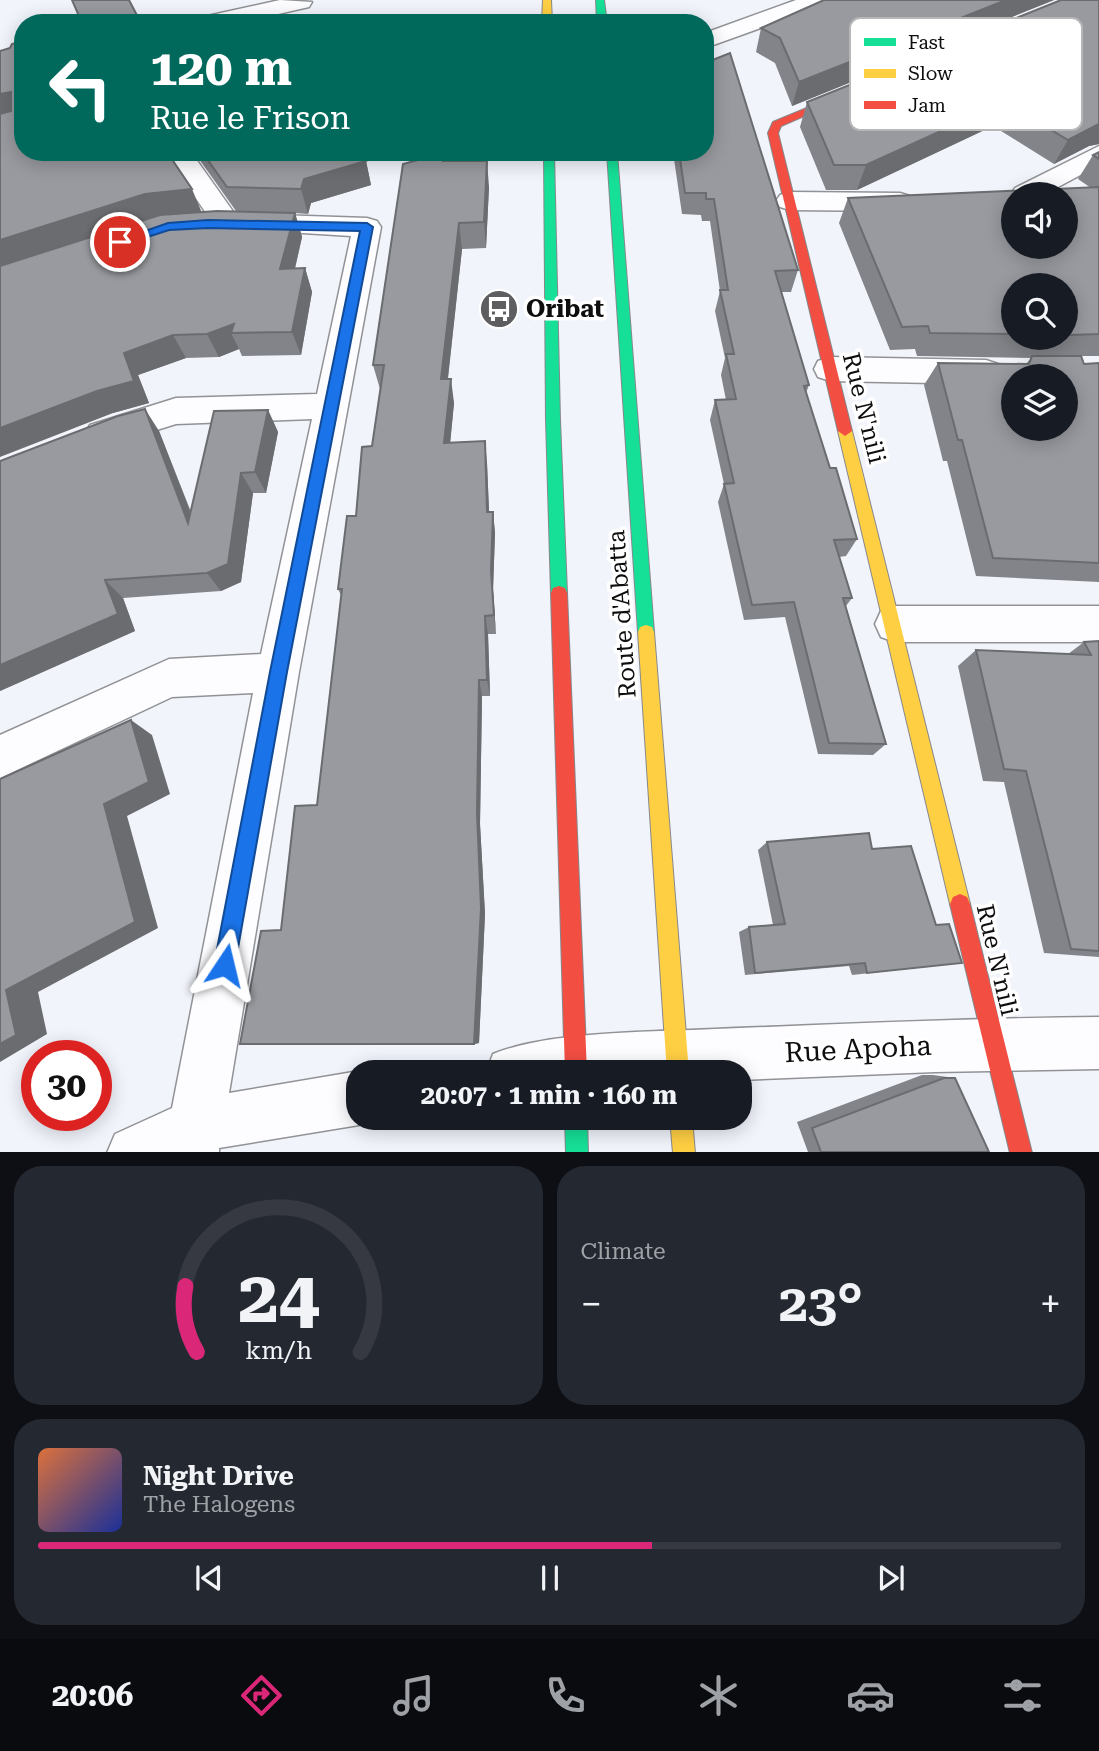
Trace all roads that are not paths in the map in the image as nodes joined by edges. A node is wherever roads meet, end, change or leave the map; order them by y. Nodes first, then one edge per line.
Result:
1 (817, 0) edge
2 (307, 1) edge
3 (247, 14) edge
4 (714, 38) edge
5 (850, 94) edge
6 (1099, 154) edge
7 (181, 161) edge
8 (549, 161) edge
9 (613, 161) edge
10 (1047, 182) edge
11 (790, 201) junction
12 (926, 202) edge
13 (830, 369) junction
14 (1001, 372) edge
15 (331, 406) junction
16 (75, 444) edge
17 (895, 624) junction
18 (1099, 624) edge
19 (278, 672) junction
20 (0, 757) edge
21 (993, 1043) junction
22 (1099, 1043) edge
23 (576, 1060) edge
24 (677, 1060) edge
25 (749, 1060) edge
26 (346, 1101) edge
27 (576, 1130) edge
28 (682, 1130) edge
29 (194, 1139) edge
30 (138, 1152) edge
31 (577, 1152) edge
32 (684, 1152) edge
33 (1021, 1152) edge

1 - 4 street
2 - 3 street
5 - 11 street, Rue N'nili
6 - 10 street
7 - 15 street
8 - 23 street
9 - 24 street, Route d'Abatta
11 - 12 street
11 - 13 street, Rue N'nili
13 - 14 street
13 - 17 street, Rue N'nili
15 - 16 street
15 - 19 street
17 - 18 street
17 - 21 street, Rue N'nili
19 - 20 street
19 - 29 street
21 - 22 street, Rue Apoha
21 - 25 street, Rue Apoha
21 - 33 street, Rue N'nili
26 - 29 street
27 - 31 street
28 - 32 street
29 - 30 street

